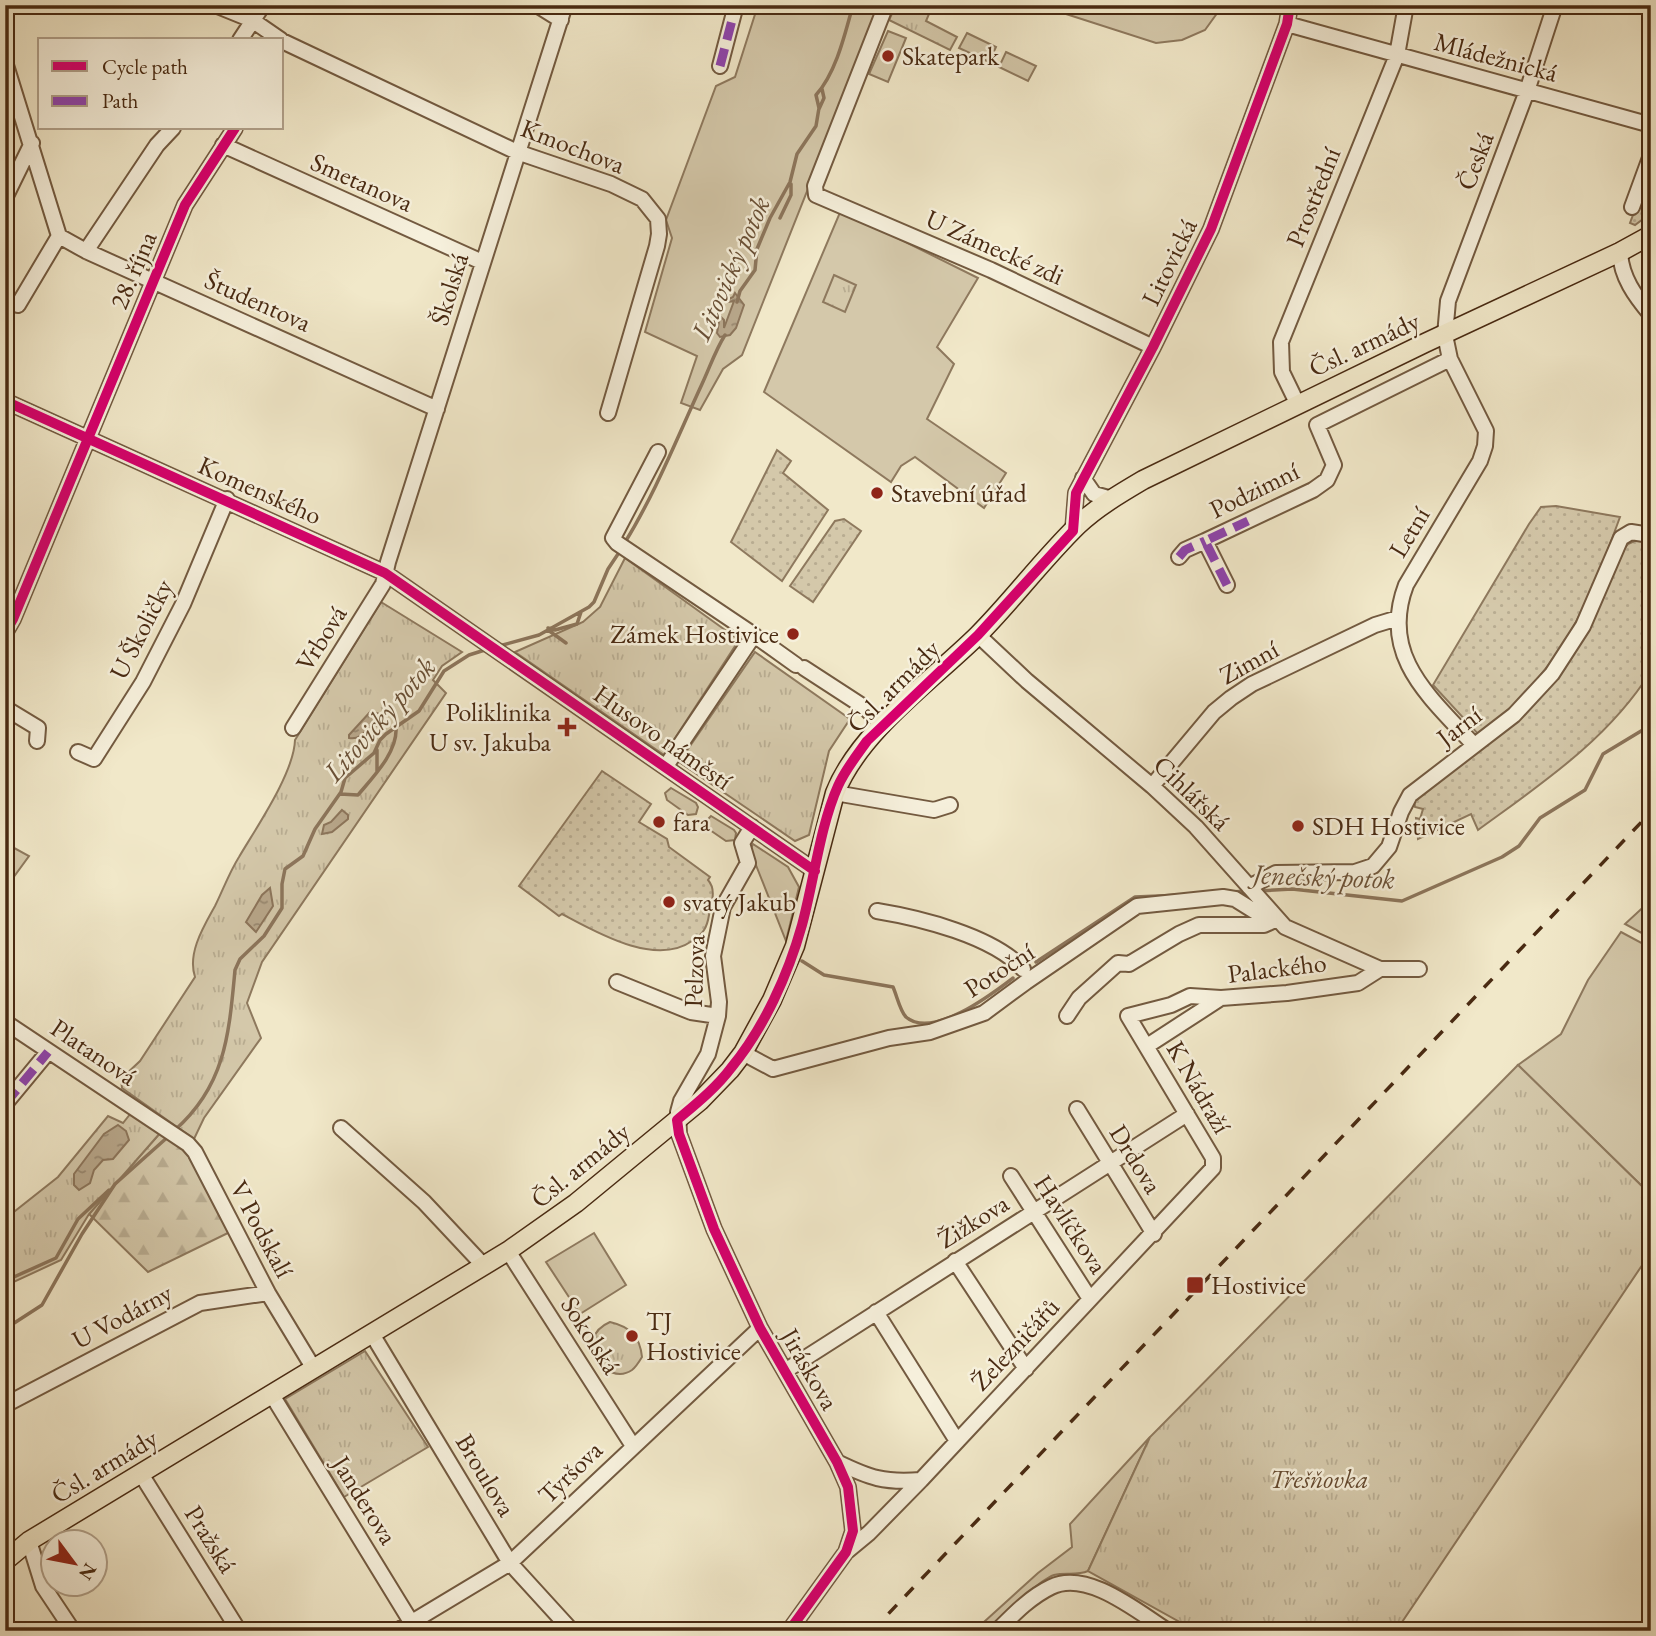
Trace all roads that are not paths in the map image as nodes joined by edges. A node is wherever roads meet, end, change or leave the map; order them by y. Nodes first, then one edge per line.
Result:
1 (215, 5) edge
2 (263, 5) edge
3 (537, 5) edge
4 (565, 5) edge
5 (736, 5) edge
6 (886, 5) edge
7 (1290, 5) edge
8 (1406, 5) edge
9 (1555, 5) edge
10 (252, 20) junction
11 (561, 20) junction
12 (1287, 24) junction
13 (241, 38) edge
14 (274, 38) edge
15 (284, 45) edge
16 (1397, 55) junction
17 (720, 66) dead end
18 (6, 67) edge
19 (1527, 91) junction
20 (1651, 125) edge
21 (171, 130) edge
22 (234, 130) edge
23 (32, 143) junction
24 (223, 145) junction
25 (517, 152) junction
26 (1651, 155) edge
27 (5, 198) edge
28 (1632, 206) dead end
29 (1651, 235) edge
30 (59, 236) junction
31 (86, 251) junction
32 (1620, 252) junction
33 (482, 262) junction
34 (153, 281) junction
35 (18, 306) dead end
36 (1651, 315) edge
37 (1445, 335) junction
38 (1153, 347) junction
39 (1450, 359) junction
40 (5, 401) edge
41 (1298, 405) junction
42 (437, 409) junction
43 (608, 413) dead end
44 (88, 438) junction
45 (658, 452) dead end
46 (1083, 478) junction
47 (227, 499) junction
48 (1112, 499) junction
49 (1073, 531) junction
50 (1650, 535) edge
51 (1205, 541) junction
52 (1179, 557) dead end
53 (385, 573) junction
54 (1227, 585) dead end
55 (1398, 618) junction
56 (5, 633) edge
57 (978, 635) junction
58 (484, 640) joint
59 (761, 640) dead end
60 (5, 708) edge
61 (884, 725) junction
62 (293, 728) dead end
63 (37, 741) dead end
64 (1474, 745) junction
65 (78, 752) dead end
66 (666, 766) junction
67 (1152, 786) junction
68 (835, 793) junction
69 (950, 805) dead end
70 (752, 827) junction
71 (815, 871) junction
72 (1253, 891) junction
73 (877, 911) dead end
74 (1273, 915) junction
75 (1023, 969) dead end
76 (1380, 969) junction
77 (1419, 969) dead end
78 (617, 982) dead end
79 (1221, 998) junction
80 (718, 1016) junction
81 (1067, 1016) dead end
82 (5, 1022) edge
83 (1143, 1041) junction
84 (48, 1052) junction
85 (743, 1054) junction
86 (5, 1104) edge
87 (1077, 1110) dead end
88 (1187, 1114) junction
89 (677, 1119) junction
90 (157, 1123) joint
91 (341, 1128) dead end
92 (1109, 1163) junction
93 (1214, 1165) joint
94 (1012, 1176) dead end
95 (1034, 1212) junction
96 (1154, 1234) junction
97 (508, 1251) junction
98 (955, 1261) junction
99 (484, 1266) junction
100 (268, 1293) junction
101 (1090, 1298) junction
102 (876, 1312) junction
103 (760, 1328) junction
104 (372, 1334) junction
105 (314, 1369) junction
106 (1026, 1369) junction
107 (785, 1370) junction
108 (272, 1395) junction
109 (5, 1405) edge
110 (957, 1441) junction
111 (633, 1446) junction
112 (837, 1462) junction
113 (141, 1474) junction
114 (921, 1480) junction
115 (29, 1541) junction
116 (846, 1552) junction
117 (5, 1561) edge
118 (510, 1563) junction
119 (414, 1626) edge
120 (74, 1631) edge
121 (239, 1631) edge
122 (397, 1631) edge
123 (572, 1631) edge
124 (789, 1631) edge
125 (997, 1631) edge
126 (1168, 1631) edge

1 - 10 street, Kmochova
2 - 10 street
3 - 11 street
4 - 11 street, Školská
5 - 17 street
6 - 38 street, U Zámecké zdi
7 - 12 street, Litovická
8 - 16 street, Prostřední
9 - 19 street, Česká
10 - 13 street
10 - 14 street, Kmochova
11 - 25 street, Školská
12 - 16 street, Mládežnická
12 - 38 street, Litovická
15 - 25 street, Kmochova
16 - 19 street, Mládežnická
16 - 41 street, Prostřední
18 - 23 street
19 - 20 street, Mládežnická
19 - 37 street, Česká
21 - 31 street
22 - 24 street, 28. října
23 - 27 street
23 - 30 street
24 - 33 street, Smetanova
24 - 34 street, 28. října
25 - 33 street, Školská
25 - 43 street, Kmochova
26 - 28 street
29 - 32 main road, Čsl. armády
30 - 31 street, Študentova
30 - 35 street
31 - 34 street, Študentova
32 - 36 street
32 - 37 main road, Čsl. armády
33 - 42 street, Školská
34 - 42 street, Študentova
34 - 44 street, 28. října
37 - 39 street, Letní
37 - 41 main road, Čsl. armády
38 - 46 street, Litovická
39 - 51 street, Podzimní
39 - 55 street, Letní
40 - 44 street, Komenského
41 - 48 main road, Čsl. armády
42 - 53 street, Školská
44 - 47 street, Komenského
44 - 56 street, 28. října
45 - 66 street, Husovo náměstí
46 - 48 street
46 - 49 street, Litovická
47 - 53 street, Komenského
47 - 65 street, U Školičky
48 - 49 main road, Čsl. armády
49 - 57 main road, Čsl. armády
50 - 64 street, Jarní
51 - 52 street, Podzimní
51 - 54 street, Podzimní
53 - 58 street, Komenského
53 - 62 street, Vrbová
55 - 64 street, Letní
55 - 67 street, Zimní
57 - 61 main road, Čsl. armády
57 - 67 street, Cihlářská
58 - 66 street, Husovo náměstí
59 - 61 street
60 - 63 street
61 - 68 main road, Čsl. armády
64 - 72 street, Jarní
66 - 70 street, Husovo náměstí
67 - 72 street, Cihlářská
68 - 69 street
68 - 71 main road, Čsl. armády
70 - 71 street, Husovo náměstí
70 - 80 street, Pelzova
71 - 85 main road, Čsl. armády
72 - 74 street, Cihlářská
73 - 75 street
74 - 76 street, Cihlářská
74 - 81 street
74 - 85 street, Potoční
76 - 77 street
76 - 79 street, Palackého
78 - 80 street
79 - 83 street, Palackého
79 - 83 street
80 - 89 street, Pelzova
82 - 84 street, Platanová
83 - 88 street, K Nádraží
84 - 86 street
84 - 90 street, Platanová
85 - 89 main road, Čsl. armády
87 - 92 street, Drdova
88 - 92 street, Žižkova
88 - 93 street, K Nádraží
89 - 97 main road, Čsl. armády
89 - 103 street, Jiráskova
90 - 100 street, V Podskalí
91 - 99 street
92 - 95 street, Žižkova
92 - 96 street, Drdova
93 - 96 street, Železničářů
94 - 95 street, Havlíčkova
95 - 98 street, Žižkova
95 - 101 street, Havlíčkova
96 - 101 street, Železničářů
97 - 99 main road, Čsl. armády
97 - 111 street, Sokolská
98 - 102 street, Žižkova
98 - 106 street
99 - 104 main road, Čsl. armády
100 - 105 street, V Podskalí
100 - 109 street, U Vodárny
101 - 106 street, Železničářů
102 - 107 street, Žižkova
102 - 110 street
103 - 107 street, Jiráskova
103 - 111 street, Tyršova
104 - 105 main road, Čsl. armády
104 - 118 street, Broulova
105 - 108 main road, Čsl. armády
106 - 110 street, Železničářů
107 - 112 street, Jiráskova
108 - 113 main road, Čsl. armády
108 - 119 street, Janderova
110 - 114 street, Železničářů
111 - 118 street, Tyršova
112 - 114 street
112 - 116 street, Jiráskova
113 - 115 main road, Čsl. armády
113 - 121 street, Pražská
114 - 116 street, Železničářů
115 - 117 main road, Čsl. armády
115 - 120 street
116 - 124 street, Jiráskova
118 - 119 street, Tyršova
118 - 123 street, Broulova
119 - 122 street, Tyršova
125 - 126 street

